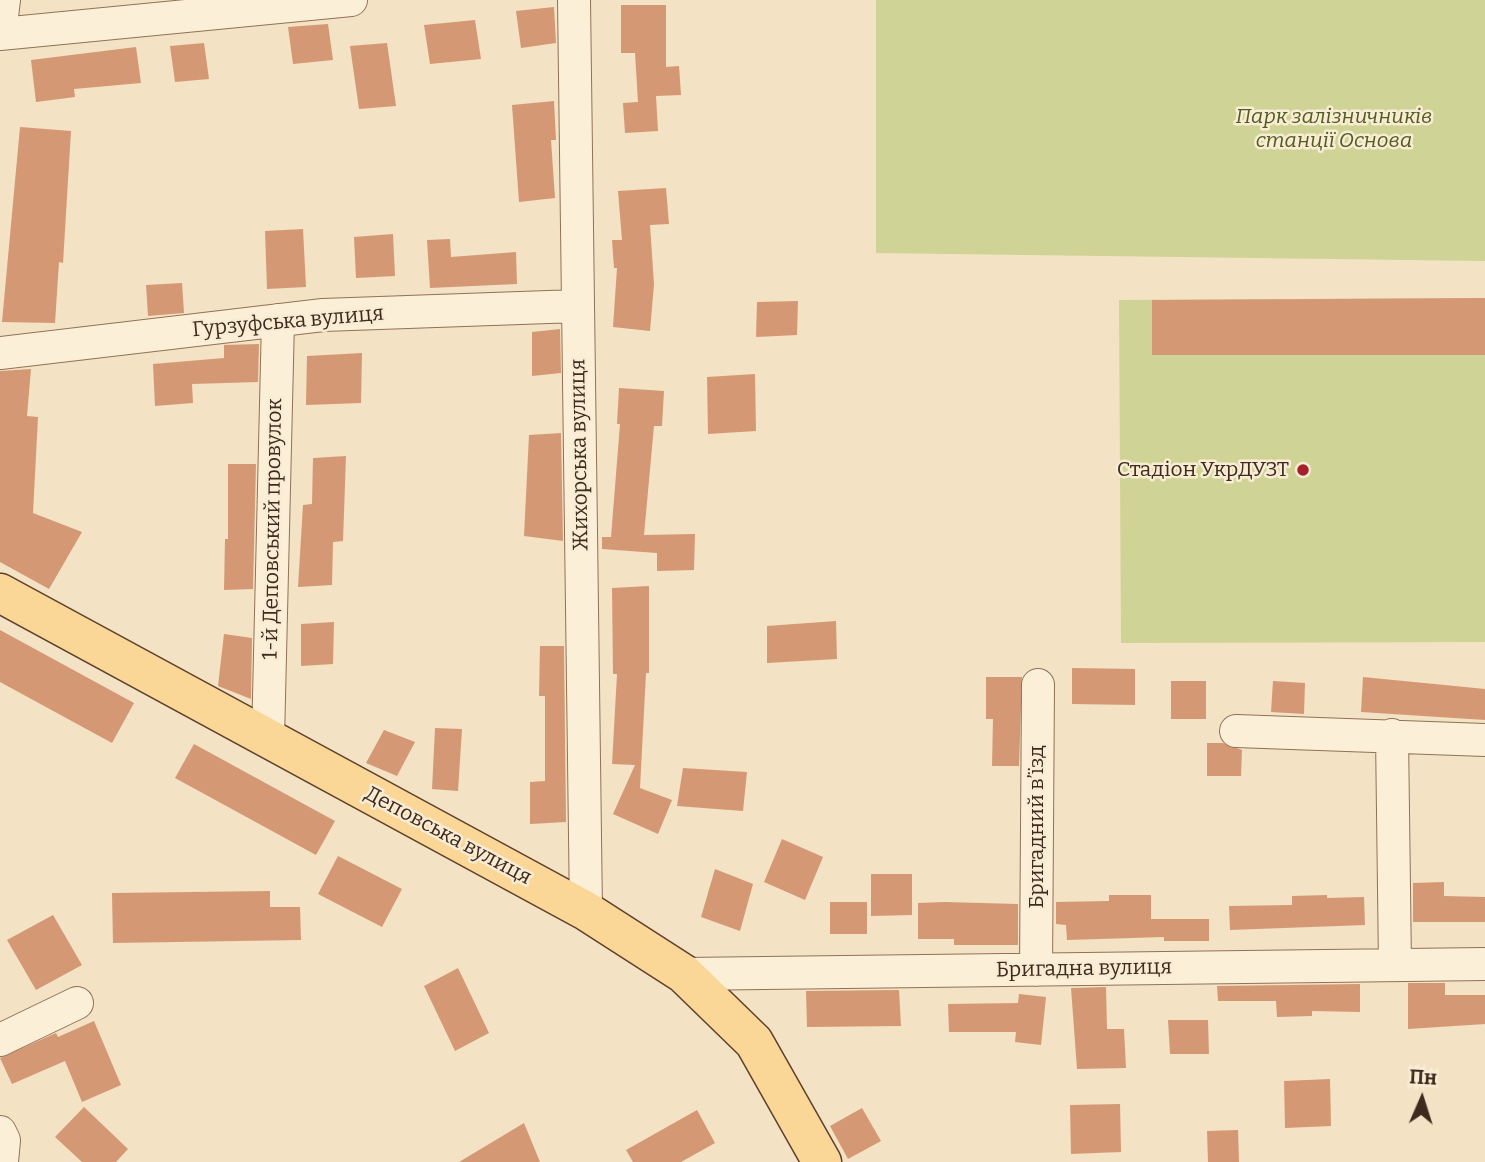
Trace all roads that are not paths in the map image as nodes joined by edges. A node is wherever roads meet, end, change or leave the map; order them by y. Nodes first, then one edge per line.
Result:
1 (4, 0) edge
2 (351, 0) edge
3 (574, 0) edge
4 (0, 33) edge
5 (577, 306) junction
6 (278, 320) junction
7 (0, 353) edge
8 (0, 593) edge
9 (1038, 685) dead end
10 (1236, 731) dead end
11 (1392, 735) junction
12 (268, 739) junction
13 (1485, 740) edge
14 (586, 911) junction
15 (1485, 964) edge
16 (1395, 965) junction
17 (1036, 970) junction
18 (684, 974) junction
19 (77, 1003) dead end
20 (0, 1040) edge
21 (0, 1132) edge
22 (2, 1162) edge
23 (822, 1162) edge

1 - 4 street
2 - 4 street
3 - 5 street, Жихорська вулиця
5 - 6 street, Гурзуфська вулиця
5 - 14 street, Жихорська вулиця
6 - 7 street, Гурзуфська вулиця
6 - 12 street, 1-й Деповський провулок
8 - 12 main road, Деповська вулиця
9 - 17 street, Бригадний в’їзд
10 - 11 street
11 - 13 street
11 - 16 street
12 - 14 main road, Деповська вулиця
14 - 18 main road, Деповська вулиця
15 - 16 street, Бригадна вулиця
16 - 17 street, Бригадна вулиця
17 - 18 street, Бригадна вулиця
18 - 23 main road, Деповська вулиця
19 - 20 street
21 - 22 street

